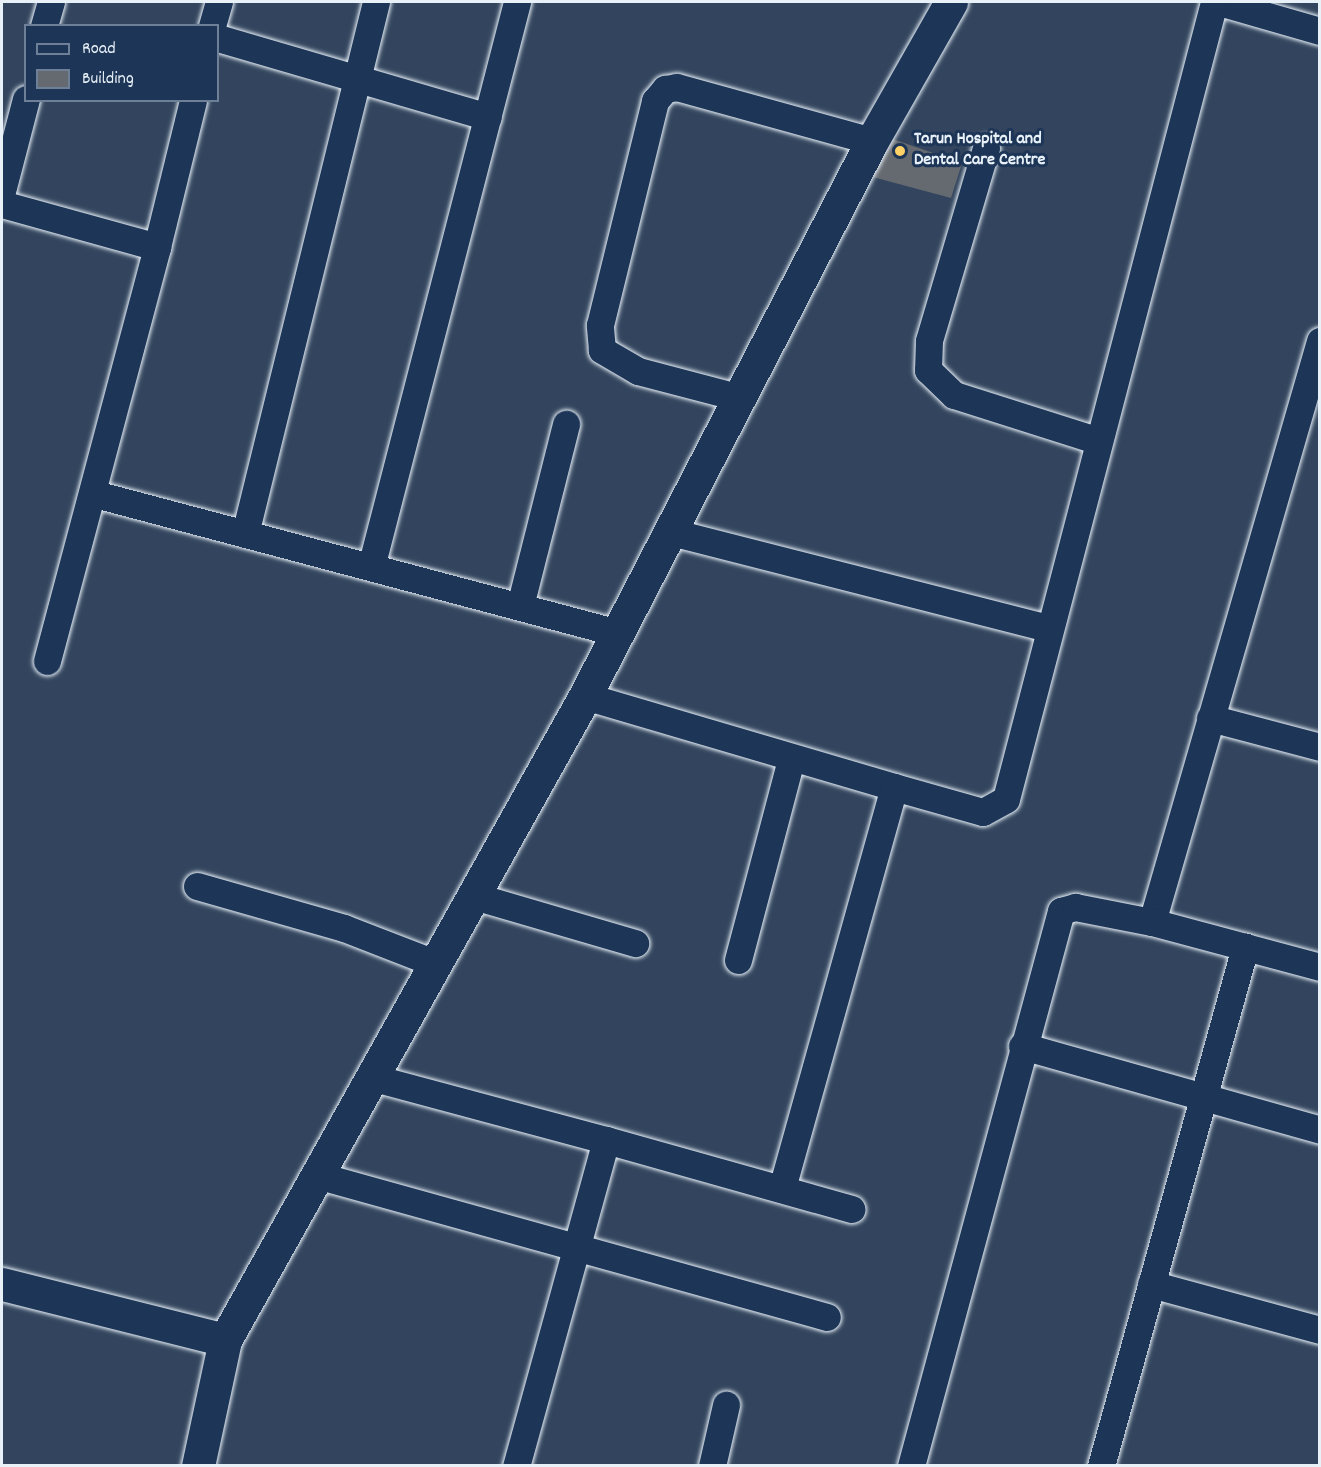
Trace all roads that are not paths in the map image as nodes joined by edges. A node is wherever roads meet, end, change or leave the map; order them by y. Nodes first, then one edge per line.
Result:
1 (51, 2) edge
2 (219, 2) edge
3 (376, 2) edge
4 (517, 2) edge
5 (1217, 2) edge
6 (944, 3) edge
7 (45, 24) edge
8 (213, 24) edge
9 (1320, 31) edge
10 (219, 38) edge
11 (354, 78) junction
12 (25, 102) edge
13 (194, 102) edge
14 (488, 117) junction
15 (872, 141) junction
16 (986, 148) dead end
17 (2, 191) edge
18 (2, 204) edge
19 (157, 248) junction
20 (1320, 341) edge
21 (741, 398) junction
22 (566, 424) dead end
23 (1096, 440) junction
24 (95, 494) junction
25 (672, 532) junction
26 (244, 534) junction
27 (371, 567) junction
28 (520, 606) junction
29 (1048, 628) junction
30 (618, 633) junction
31 (47, 661) dead end
32 (585, 696) junction
33 (1210, 718) junction
34 (1320, 747) edge
35 (791, 759) junction
36 (894, 787) junction
37 (197, 886) dead end
38 (474, 896) junction
39 (1152, 922) junction
40 (635, 943) dead end
41 (1245, 947) junction
42 (738, 960) dead end
43 (437, 964) junction
44 (1320, 967) edge
45 (1022, 1046) junction
46 (374, 1078) junction
47 (1203, 1097) junction
48 (1320, 1130) edge
49 (606, 1140) junction
50 (320, 1176) junction
51 (782, 1189) junction
52 (851, 1209) dead end
53 (574, 1248) junction
54 (2, 1284) edge
55 (1151, 1284) junction
56 (827, 1317) dead end
57 (1320, 1330) edge
58 (225, 1340) junction
59 (726, 1405) dead end
60 (198, 1466) edge
61 (516, 1466) edge
62 (712, 1466) edge
63 (911, 1466) edge
64 (1101, 1466) edge

1 - 7 street
2 - 8 street
3 - 11 street
4 - 14 street
5 - 9 street
5 - 23 street
6 - 15 street
10 - 11 street
11 - 14 street
11 - 26 street
12 - 17 street
13 - 19 street
14 - 27 street
15 - 21 street
15 - 21 street
16 - 23 street
18 - 19 street
19 - 24 street
20 - 33 street
21 - 25 street
22 - 28 street
23 - 29 street
24 - 26 street
24 - 31 street
25 - 29 street
25 - 30 street
26 - 27 street
27 - 28 street
28 - 30 street
29 - 36 street
30 - 32 street
32 - 35 street
32 - 38 street
33 - 34 street
33 - 39 street
35 - 36 street
35 - 42 street
36 - 51 street
37 - 43 street
38 - 40 street
38 - 43 street
39 - 41 street
39 - 45 street
41 - 44 street
41 - 47 street
43 - 46 street
45 - 47 street
45 - 63 street
46 - 49 street
46 - 50 street
47 - 48 street
47 - 55 street
49 - 51 street
49 - 53 street
50 - 53 street
50 - 58 street
51 - 52 street
53 - 56 street
53 - 61 street
54 - 58 street
55 - 57 street
55 - 64 street
58 - 60 street
59 - 62 street

